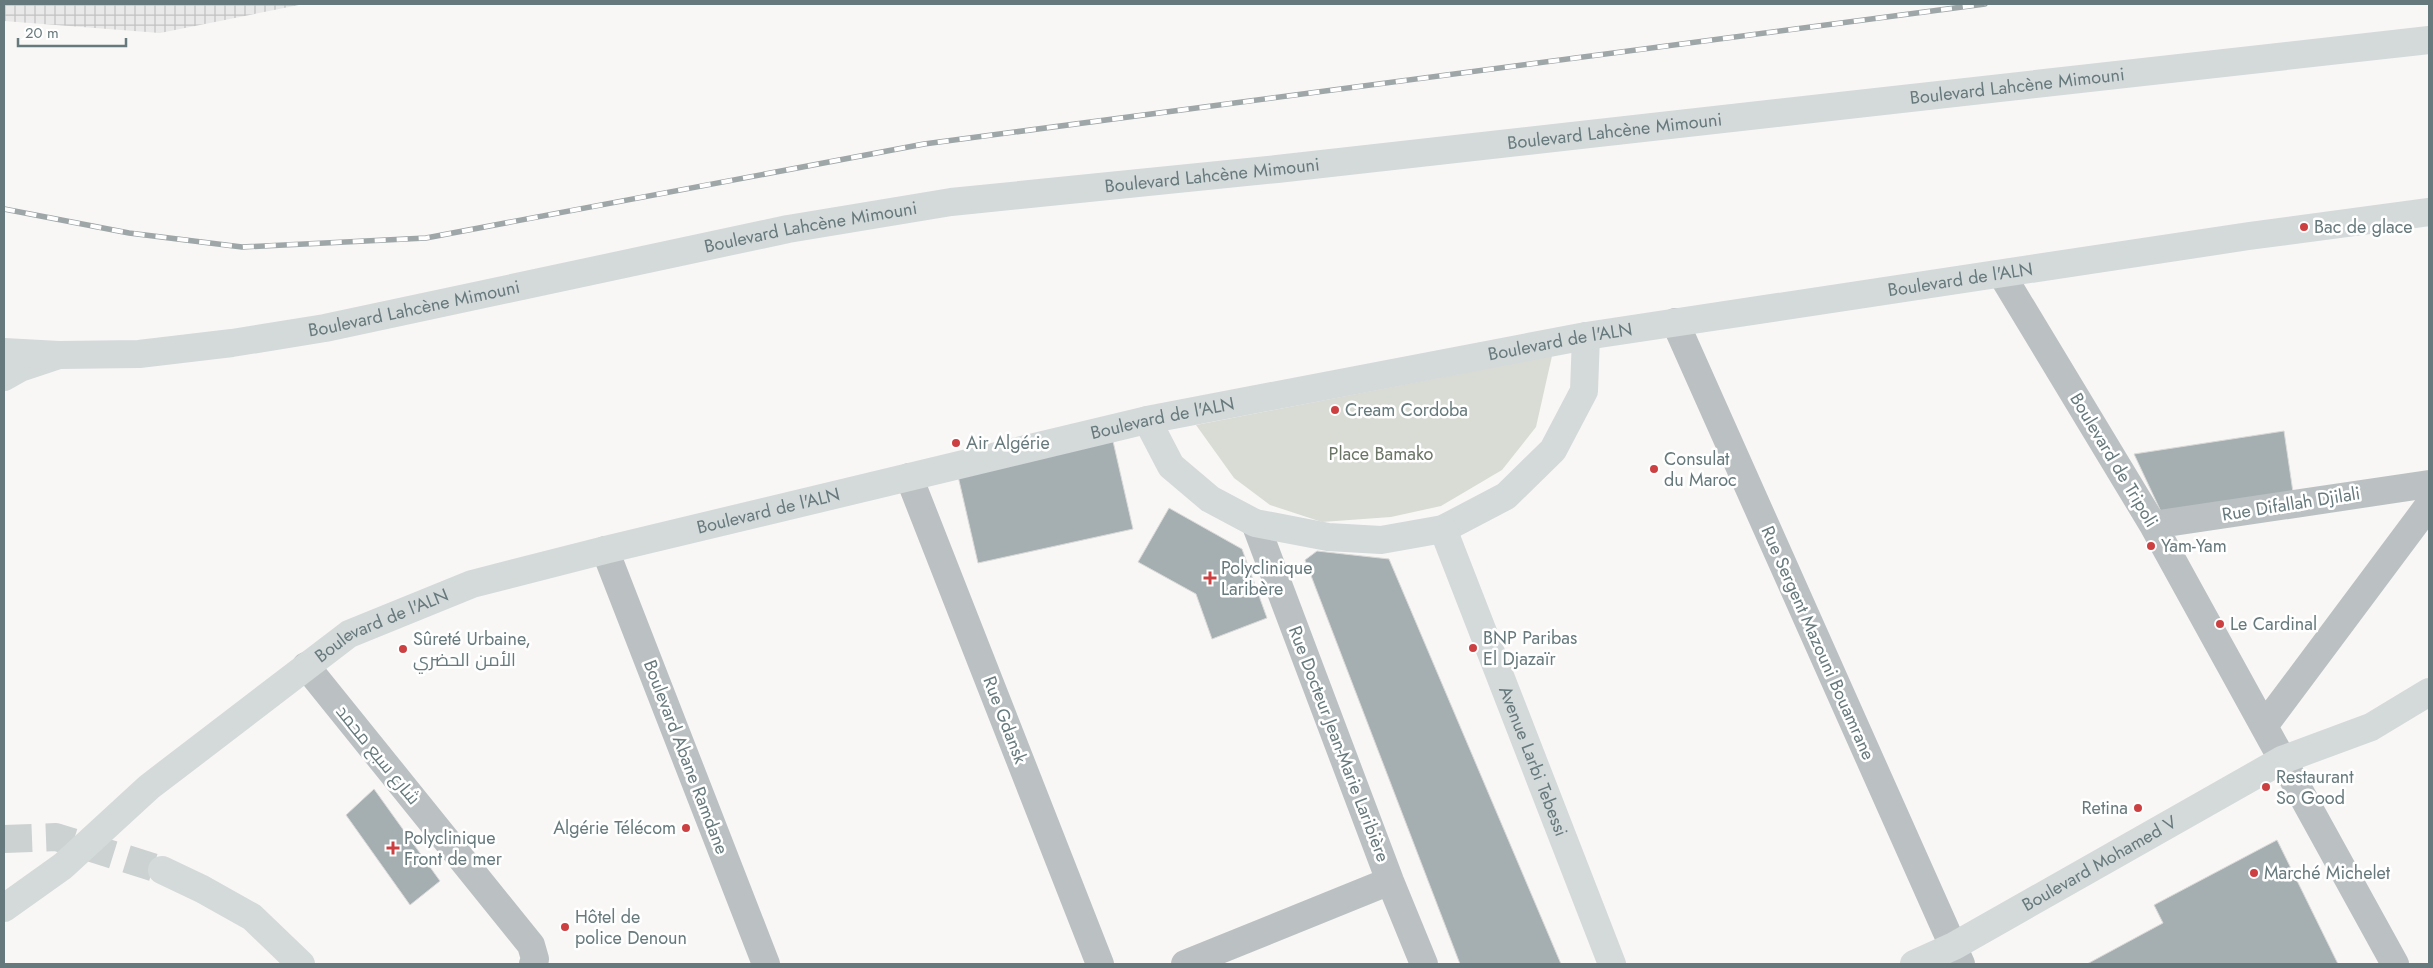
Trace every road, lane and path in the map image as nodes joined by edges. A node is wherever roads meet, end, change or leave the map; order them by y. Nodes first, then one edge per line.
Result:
1 (2429, 40) edge
2 (2429, 212) edge
3 (2002, 275) junction
4 (1675, 322) junction
5 (1586, 336) junction
6 (4, 352) edge
7 (58, 356) junction
8 (4, 377) edge
9 (1147, 420) junction
10 (909, 476) junction
11 (2429, 484) edge
12 (2429, 505) edge
13 (1255, 522) junction
14 (2153, 525) junction
15 (1443, 529) junction
16 (605, 550) junction
17 (306, 666) junction
18 (2429, 692) edge
19 (2264, 726) junction
20 (2282, 760) junction
21 (162, 870) tunnel mouth
22 (1390, 881) junction
23 (4, 908) edge
24 (283, 955) edge
25 (1957, 955) edge
26 (301, 964) edge
27 (533, 964) edge
28 (766, 964) edge
29 (1100, 964) edge
30 (1184, 964) edge
31 (1424, 964) edge
32 (1612, 964) edge
33 (1914, 964) edge
34 (2395, 964) edge

1 - 7 main road, Boulevard Lahcène Mimouni
2 - 3 main road, Boulevard de l'ALN
3 - 4 main road, Boulevard de l'ALN
3 - 14 street, Boulevard de Tripoli
4 - 5 main road, Boulevard de l'ALN
4 - 25 street, Rue Sergent Mazouni Bouamrane
5 - 9 main road, Boulevard de l'ALN
5 - 15 main road
6 - 7 main road, Boulevard Lahcène Mimouni
7 - 8 main road
9 - 10 main road, Boulevard de l'ALN
9 - 13 main road
10 - 16 main road, Boulevard de l'ALN
10 - 29 street, Rue Gdansk
11 - 14 street, Rue Difallah Djilali
12 - 19 street
13 - 15 main road
13 - 22 street, Rue Docteur Jean-Marie Laribière
14 - 19 street, Boulevard de Tripoli
15 - 32 main road, Avenue Larbi Tebessi
16 - 17 main road, Boulevard de l'ALN
16 - 28 street, Boulevard Abane Ramdane
17 - 23 main road, Boulevard de l'ALN
17 - 27 street, شارع سبع محمد
18 - 20 main road, Boulevard Mohamed V
19 - 20 street, Boulevard de Tripoli
20 - 25 main road, Boulevard Mohamed V
20 - 34 street, Boulevard de Tripoli
21 - 24 main road
22 - 30 street
22 - 31 street, Rue Docteur Jean-Marie Laribière
24 - 26 main road
25 - 33 main road, Boulevard Mohamed V

